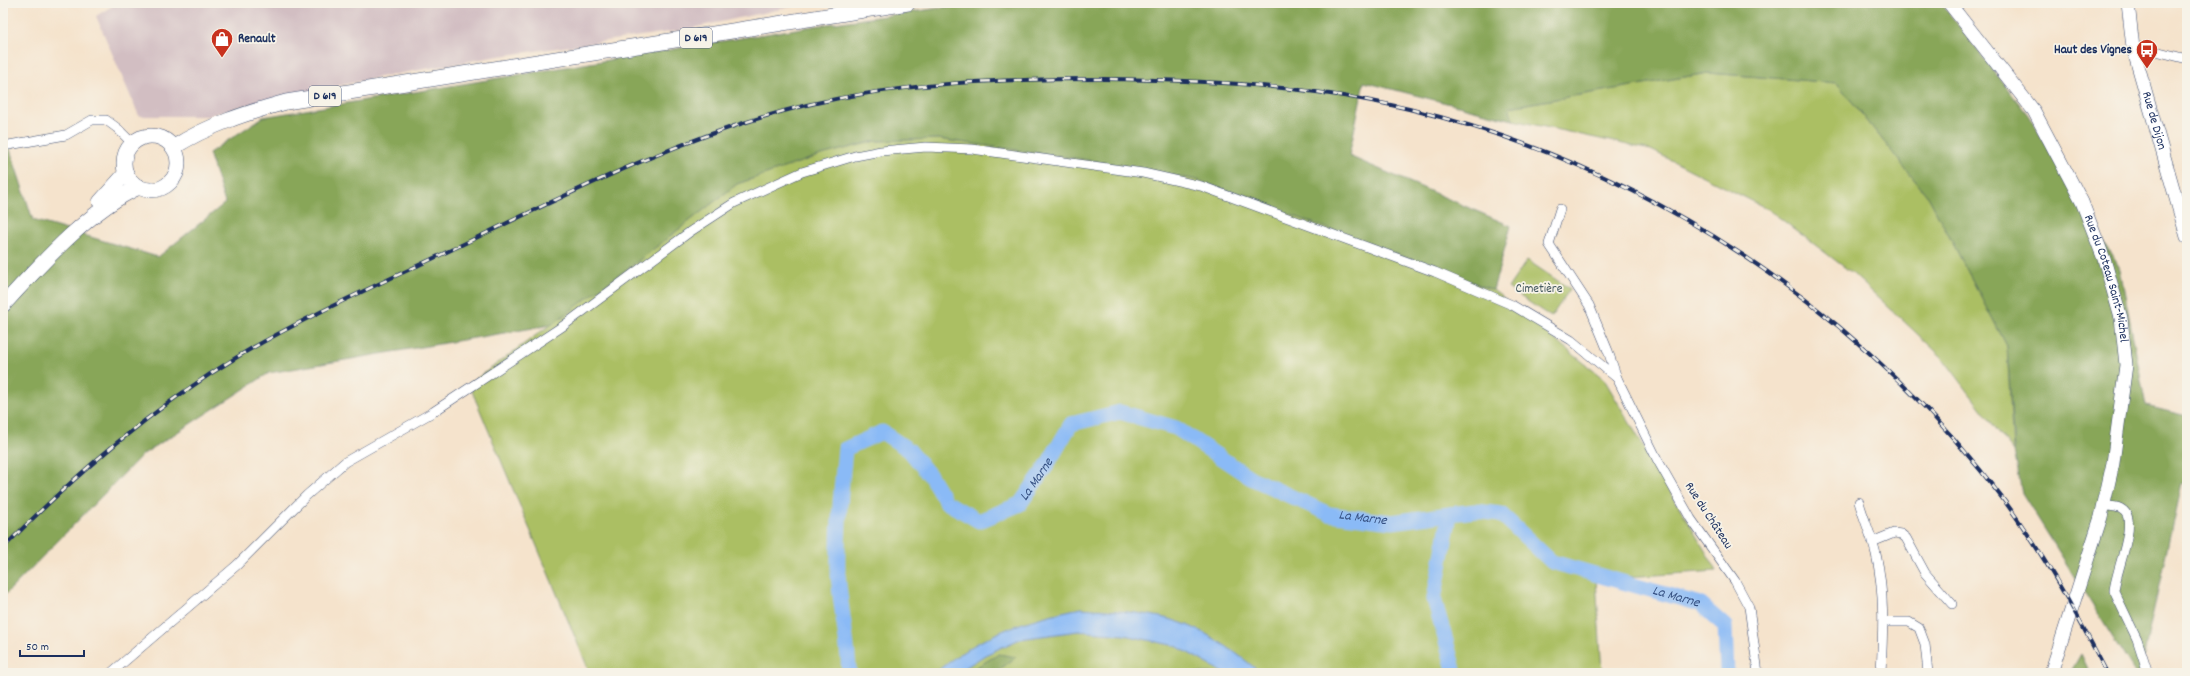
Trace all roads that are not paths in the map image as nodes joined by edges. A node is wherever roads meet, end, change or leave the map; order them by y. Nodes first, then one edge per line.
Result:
1 (908, 3) edge
2 (1949, 3) edge
3 (2128, 3) edge
4 (874, 6) edge
5 (2133, 48) junction
6 (2187, 59) edge
7 (132, 143) junction
8 (3, 146) edge
9 (174, 148) junction
10 (126, 173) junction
11 (139, 187) junction
12 (1560, 209) dead end
13 (2186, 229) edge
14 (3, 290) edge
15 (3, 305) edge
16 (1617, 378) junction
17 (1859, 502) dead end
18 (2104, 506) junction
19 (1872, 542) junction
20 (1952, 604) dead end
21 (1884, 622) junction
22 (110, 673) edge
23 (1758, 673) edge
24 (1881, 673) edge
25 (1928, 673) edge
26 (2051, 673) edge
27 (2148, 673) edge

1 - 4 main road, D 619
2 - 18 street, Rue du Coteau Saint-Michel
3 - 5 street, Rue de Dijon
4 - 9 main road, D 619
5 - 6 street
5 - 13 street, Rue de Dijon
7 - 8 street
7 - 9 main road
7 - 10 main road
9 - 11 main road
10 - 11 main road
10 - 14 main road
11 - 15 main road
12 - 16 street, Rue du Château
16 - 22 street
16 - 23 street, Rue du Château
17 - 19 street
18 - 26 street, Rue du Coteau Saint-Michel
18 - 27 street
19 - 20 street
19 - 21 street
21 - 24 street
21 - 25 street

